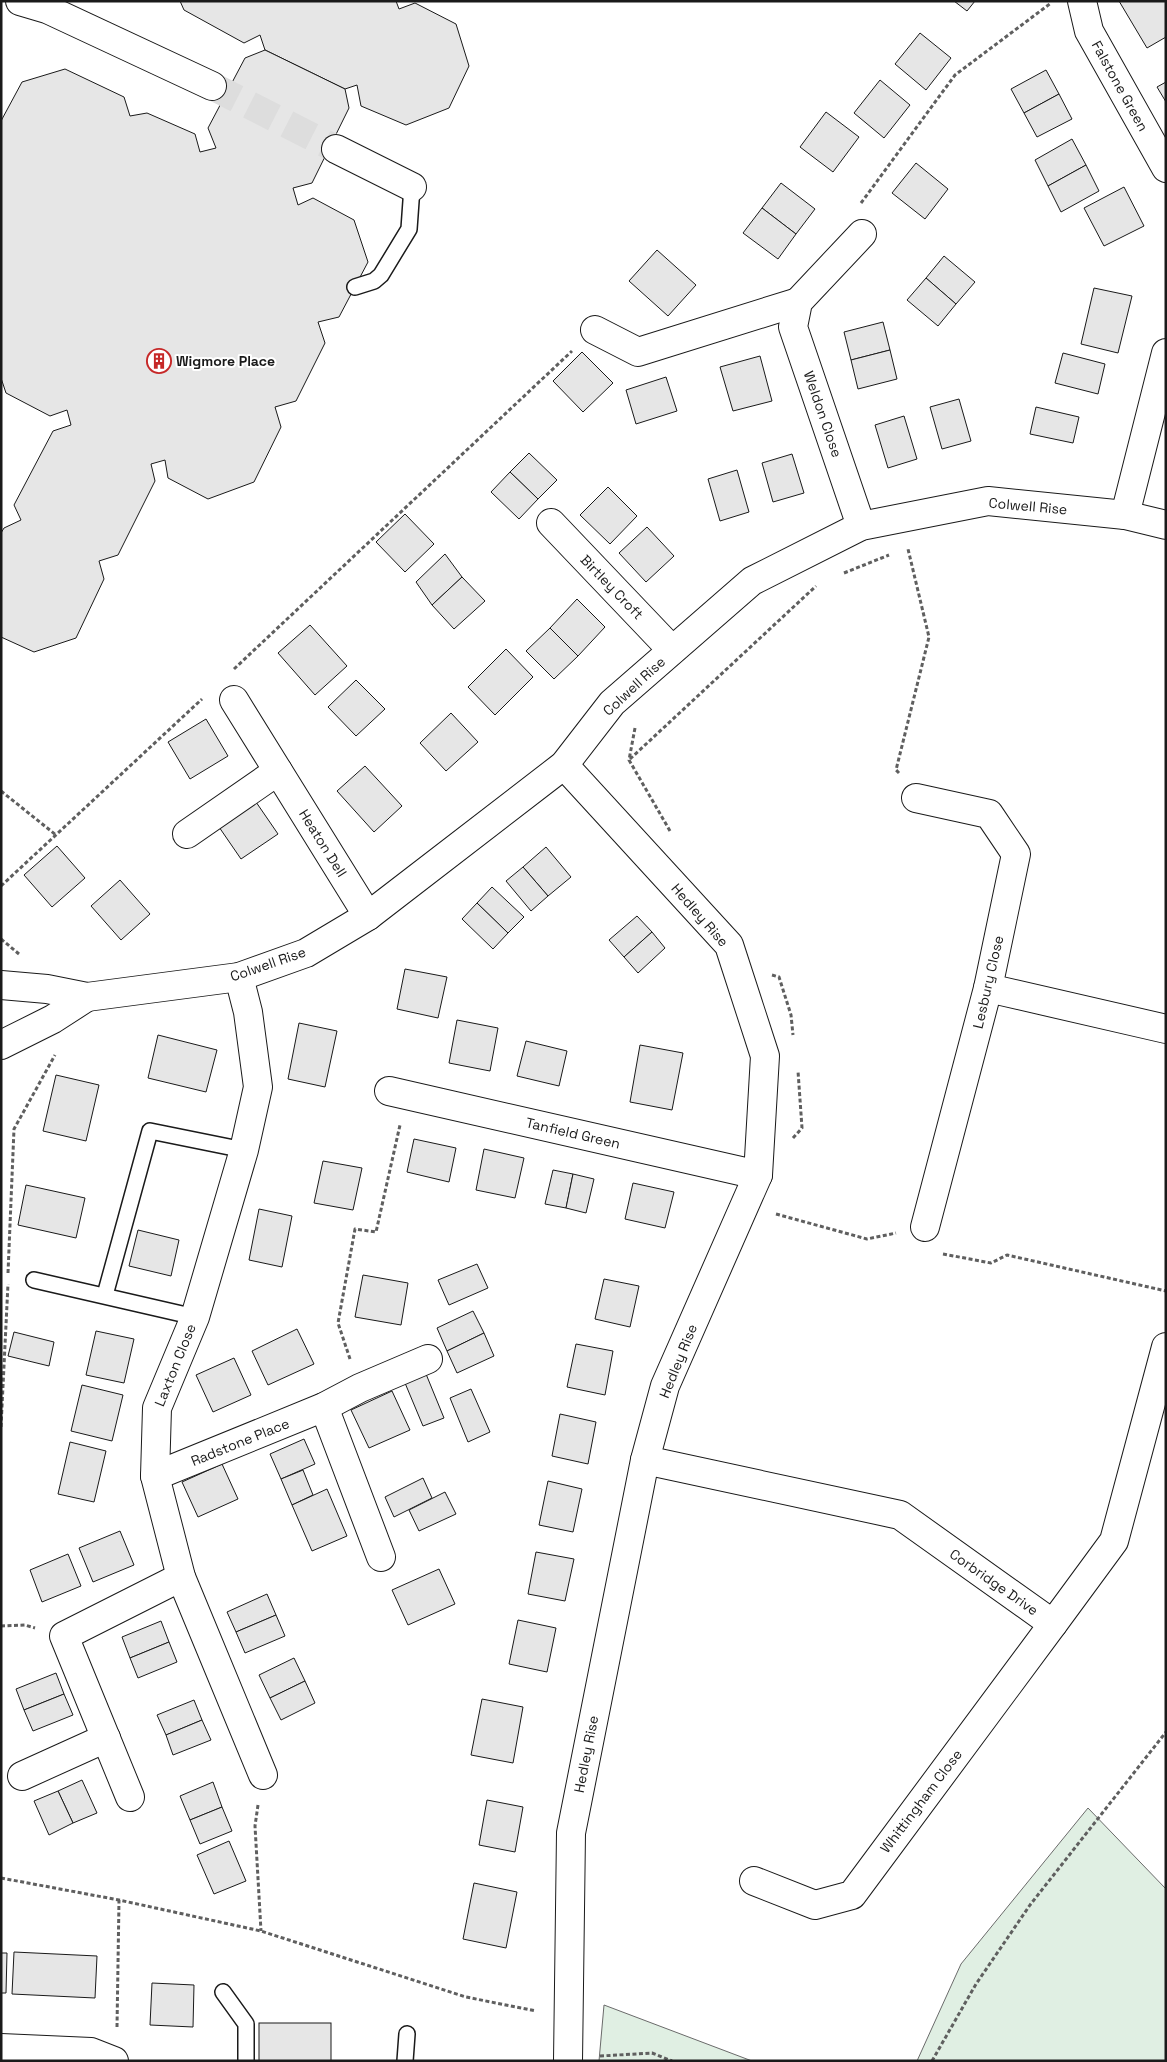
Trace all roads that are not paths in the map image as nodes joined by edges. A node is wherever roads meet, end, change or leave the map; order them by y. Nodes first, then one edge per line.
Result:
1 (20, 1) edge
2 (1082, 1) edge
3 (42, 5) edge
4 (212, 86) tunnel mouth
5 (336, 149) tunnel mouth
6 (1166, 168) edge
7 (412, 186) joint
8 (862, 234) road end
9 (355, 287) dead end
10 (798, 302) junction
11 (595, 330) road end
12 (1166, 353) edge
13 (1125, 515) junction
14 (551, 523) dead end
15 (1166, 525) edge
16 (860, 526) junction
17 (672, 650) junction
18 (234, 700) dead end
19 (564, 765) junction
20 (278, 771) junction
21 (916, 798) road end
22 (187, 834) dead end
23 (368, 916) junction
24 (239, 977) junction
25 (1, 985) edge
26 (988, 988) junction
27 (87, 997) junction
28 (1166, 1029) edge
29 (1, 1045) edge
30 (398, 1093) road end
31 (244, 1150) junction
32 (758, 1175) junction
33 (925, 1226) road end
34 (34, 1280) dead end
35 (105, 1295) junction
36 (194, 1317) junction
37 (1166, 1347) edge
38 (428, 1359) dead end
39 (324, 1407) junction
40 (645, 1460) junction
41 (155, 1476) junction
42 (381, 1557) dead end
43 (181, 1577) junction
44 (1053, 1624) junction
45 (106, 1738) junction
46 (263, 1774) road end
47 (22, 1776) dead end
48 (130, 1797) dead end
49 (754, 1881) dead end
50 (223, 1992) dead end
51 (407, 2034) dead end
52 (1, 2048) edge
53 (580, 2059) edge
54 (114, 2061) edge
55 (246, 2061) edge
56 (405, 2061) edge

1 - 3 street
2 - 6 street, Falstone Green
3 - 4 street
5 - 7 street
7 - 9 lane
8 - 10 street
10 - 11 street
10 - 16 street, Weldon Close
12 - 13 street
13 - 15 street, Colwell Rise
13 - 16 street, Colwell Rise
14 - 17 street, Birtley Croft
16 - 17 street, Colwell Rise
17 - 19 street, Colwell Rise
18 - 20 street, Heaton Dell
19 - 23 street, Colwell Rise
19 - 32 street, Hedley Rise
20 - 22 street
20 - 23 street, Heaton Dell
21 - 26 street, Lesbury Close
23 - 24 street, Colwell Rise
24 - 27 street, Colwell Rise
24 - 31 street, Laxton Close
25 - 27 street, Colwell Rise
26 - 28 street
26 - 33 street, Lesbury Close
27 - 29 street, Colwell Rise
30 - 32 street, Tanfield Green
31 - 35 lane
31 - 36 street, Laxton Close
32 - 40 street, Hedley Rise
34 - 35 lane
35 - 36 lane
36 - 41 street, Laxton Close
37 - 44 street, Corbridge Drive
38 - 39 street, Radstone Place
39 - 41 street, Radstone Place
39 - 42 street
40 - 44 street, Corbridge Drive
40 - 53 street, Hedley Rise
41 - 43 street, Laxton Close
43 - 45 street
43 - 46 street, Laxton Close
44 - 49 street, Whittingham Close
45 - 47 street
45 - 48 street
50 - 55 lane
51 - 56 lane
52 - 54 street

